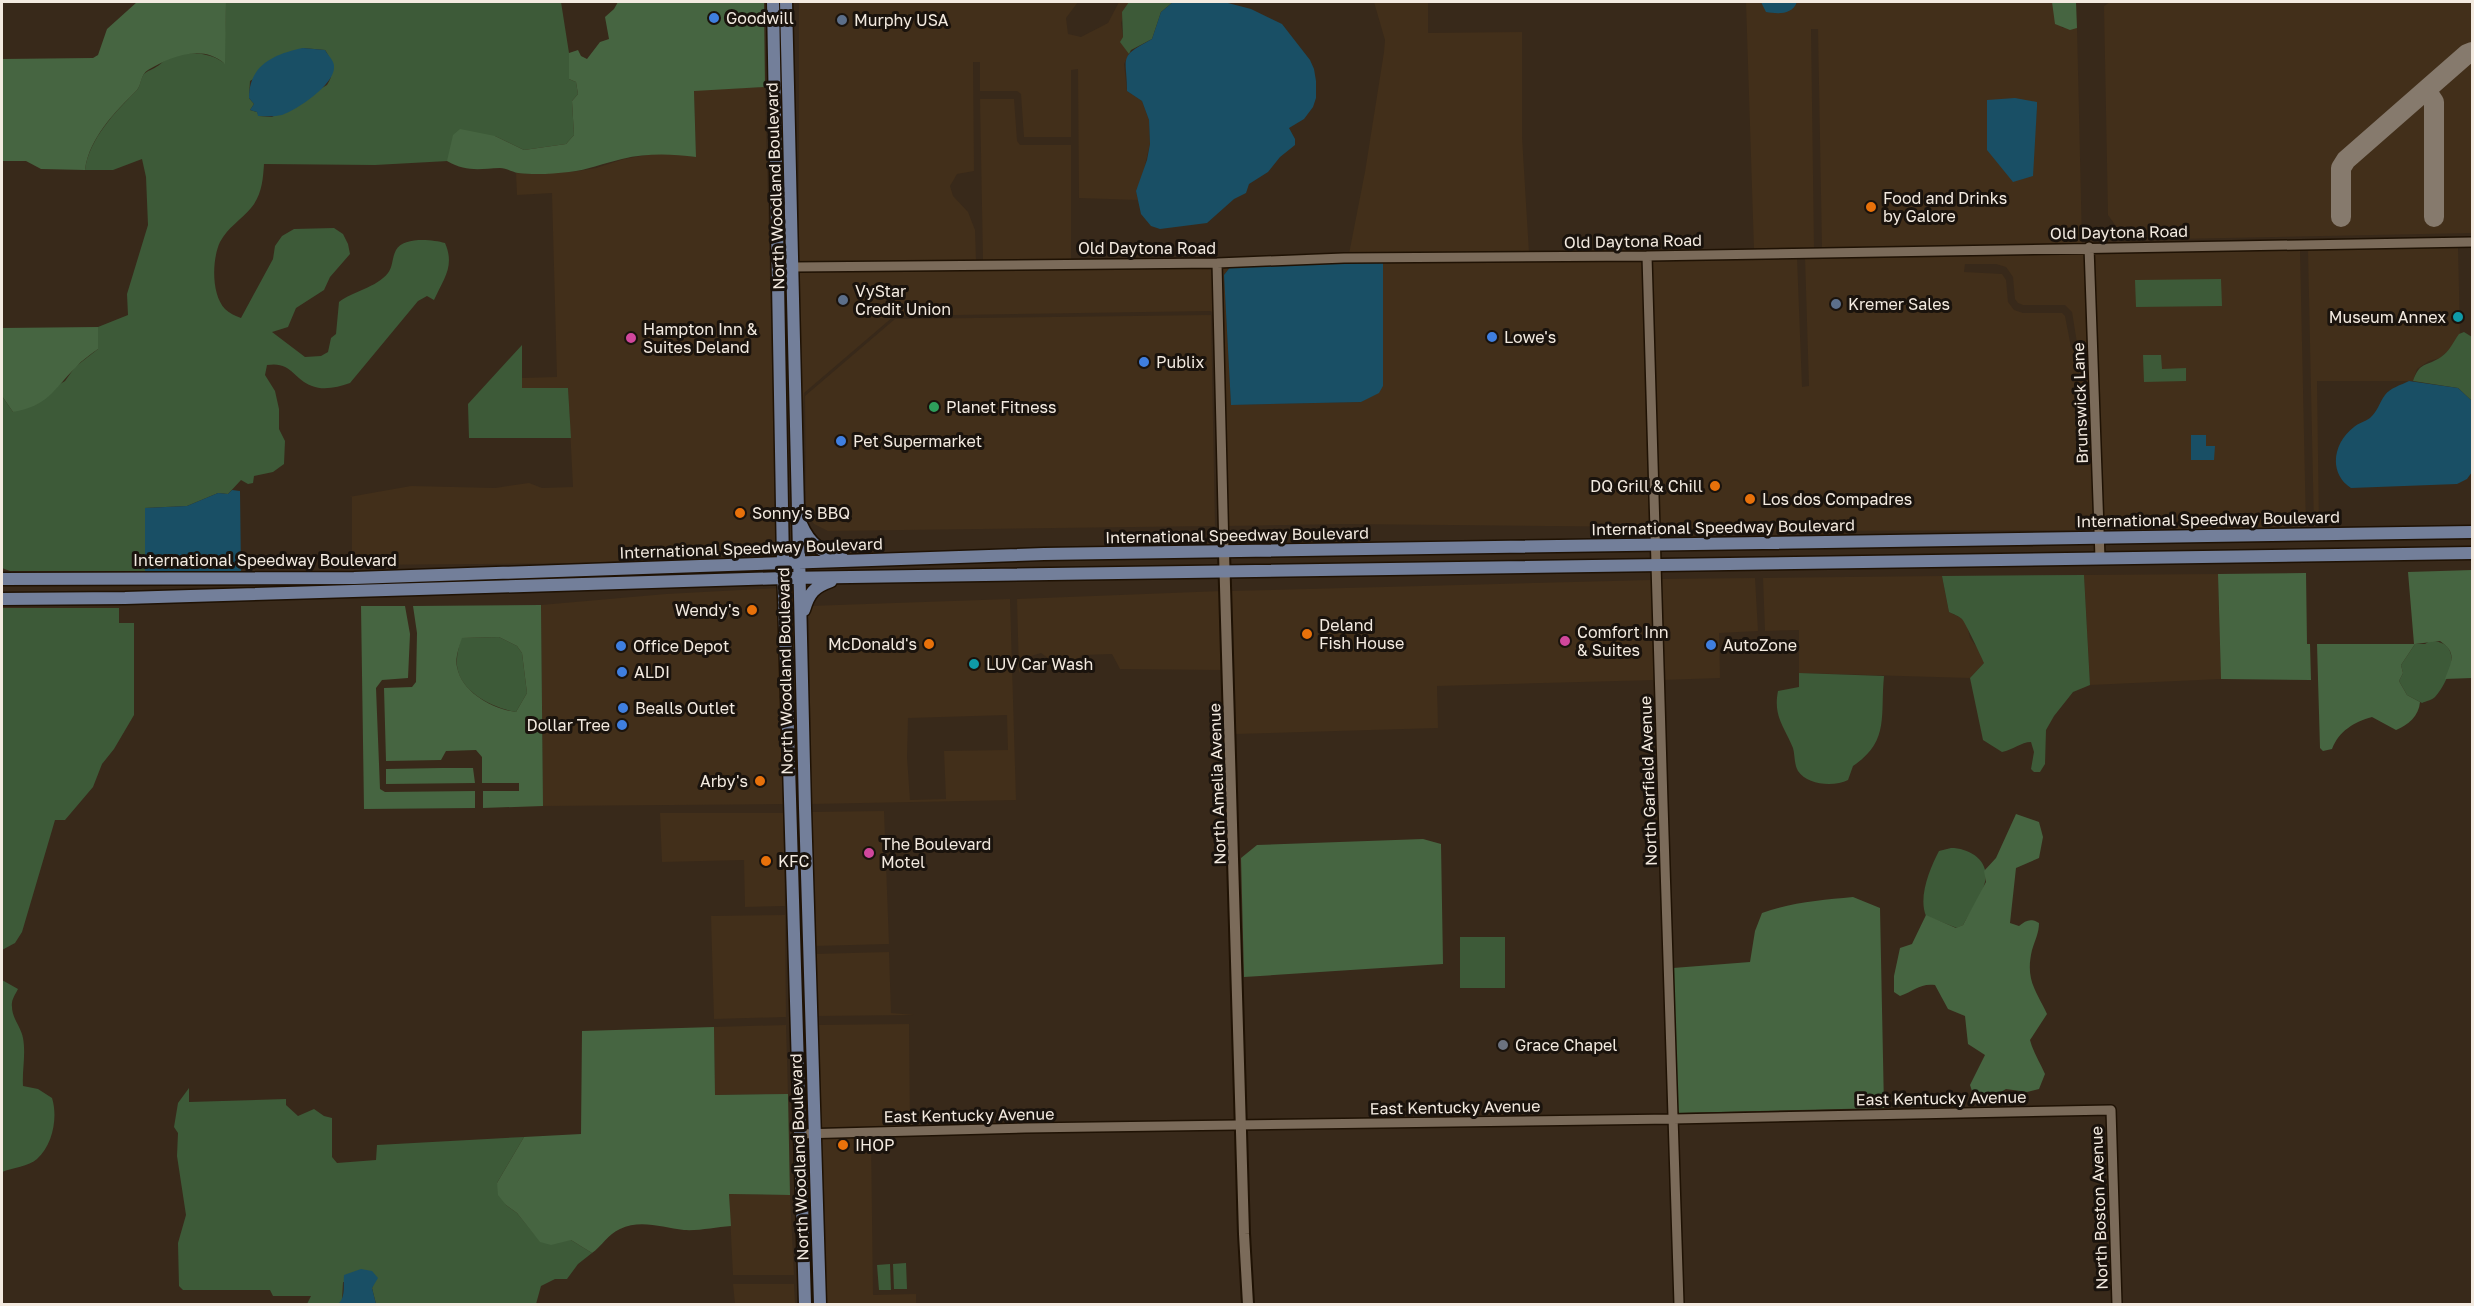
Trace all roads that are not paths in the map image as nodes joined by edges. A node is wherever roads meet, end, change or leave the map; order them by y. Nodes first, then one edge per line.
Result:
1 (773, 2) edge
2 (786, 2) edge
3 (773, 21) junction
4 (787, 50) junction
5 (774, 54) junction
6 (788, 74) junction
7 (775, 194) junction
8 (2472, 242) edge
9 (2089, 247) junction
10 (1647, 256) junction
11 (1216, 262) junction
12 (777, 264) junction
13 (794, 267) junction
14 (794, 287) junction
15 (778, 346) junction
16 (796, 378) junction
17 (799, 518) junction
18 (2472, 532) edge
19 (2342, 534) junction
20 (2310, 535) junction
21 (2100, 538) junction
22 (1653, 544) junction
23 (1439, 548) junction
24 (1467, 548) junction
25 (1224, 552) junction
26 (2472, 553) edge
27 (1044, 554) junction
28 (2281, 555) junction
29 (2312, 555) junction
30 (2100, 558) junction
31 (850, 561) junction
32 (783, 563) junction
33 (799, 563) junction
34 (717, 565) junction
35 (1654, 566) junction
36 (632, 568) junction
37 (1445, 568) junction
38 (1411, 569) junction
39 (564, 570) junction
40 (1225, 571) junction
41 (463, 574) junction
42 (1013, 575) junction
43 (354, 578) junction
44 (784, 578) junction
45 (800, 578) junction
46 (841, 578) junction
47 (4, 579) edge
48 (718, 580) junction
49 (639, 582) junction
50 (560, 584) junction
51 (463, 587) junction
52 (353, 591) junction
53 (4, 599) edge
54 (801, 617) junction
55 (2111, 1110) joint
56 (1673, 1119) junction
57 (1241, 1124) junction
58 (799, 1134) junction
59 (814, 1134) junction
60 (805, 1305) edge
61 (820, 1305) edge
62 (1248, 1305) edge
63 (1680, 1305) edge
64 (2116, 1305) edge

1 - 3 main road, North Woodland Boulevard
2 - 4 main road, North Woodland Boulevard
3 - 4 main road
3 - 5 main road, North Woodland Boulevard
4 - 6 main road, North Woodland Boulevard
5 - 6 main road
5 - 7 main road, North Woodland Boulevard
6 - 13 main road, North Woodland Boulevard
7 - 12 main road, North Woodland Boulevard
7 - 13 main road
8 - 9 street, Old Daytona Road
9 - 10 street, Old Daytona Road
9 - 21 street, Brunswick Lane
10 - 11 street, Old Daytona Road
10 - 22 street, North Garfield Avenue
11 - 13 street, Old Daytona Road
11 - 25 street, North Amelia Avenue
12 - 14 main road
12 - 15 main road, North Woodland Boulevard
13 - 14 main road, North Woodland Boulevard
14 - 16 main road, North Woodland Boulevard
15 - 16 main road
15 - 32 main road, North Woodland Boulevard
16 - 17 main road, North Woodland Boulevard
17 - 31 main road
17 - 33 main road, North Woodland Boulevard
18 - 19 main road, International Speedway Boulevard
19 - 20 main road, International Speedway Boulevard
19 - 29 main road
20 - 21 main road, International Speedway Boulevard
20 - 28 main road
21 - 22 main road, International Speedway Boulevard
21 - 30 street, Brunswick Lane
22 - 24 main road, International Speedway Boulevard
22 - 35 street, North Garfield Avenue
23 - 24 main road, International Speedway Boulevard
23 - 25 main road, International Speedway Boulevard
23 - 38 main road
24 - 37 main road
25 - 27 main road, International Speedway Boulevard
25 - 40 main road, North Amelia Avenue
26 - 29 main road, International Speedway Boulevard
27 - 31 main road, International Speedway Boulevard
27 - 42 main road
28 - 29 main road, International Speedway Boulevard
28 - 30 main road, International Speedway Boulevard
30 - 35 main road, International Speedway Boulevard
31 - 33 main road, International Speedway Boulevard
32 - 33 main road, International Speedway Boulevard
32 - 34 main road, International Speedway Boulevard
32 - 44 main road, North Woodland Boulevard
33 - 45 main road, North Woodland Boulevard
34 - 36 main road, International Speedway Boulevard
34 - 48 main road
35 - 37 main road, International Speedway Boulevard
35 - 56 street, North Garfield Avenue
36 - 39 main road, International Speedway Boulevard
36 - 49 main road
37 - 38 main road, International Speedway Boulevard
38 - 40 main road, International Speedway Boulevard
39 - 41 main road, International Speedway Boulevard
39 - 50 main road
40 - 42 main road, International Speedway Boulevard
40 - 57 main road, North Amelia Avenue
41 - 43 main road, International Speedway Boulevard
41 - 51 main road
42 - 46 main road, International Speedway Boulevard
43 - 47 main road, International Speedway Boulevard
43 - 52 main road
44 - 45 main road, International Speedway Boulevard
44 - 48 main road, International Speedway Boulevard
44 - 58 main road, North Woodland Boulevard
45 - 46 main road, International Speedway Boulevard
45 - 54 main road, North Woodland Boulevard
46 - 54 main road
48 - 49 main road, International Speedway Boulevard
49 - 50 main road, International Speedway Boulevard
50 - 51 main road, International Speedway Boulevard
51 - 52 main road, International Speedway Boulevard
52 - 53 main road, International Speedway Boulevard
54 - 59 main road, North Woodland Boulevard
55 - 56 street, East Kentucky Avenue
55 - 64 street, North Boston Avenue
56 - 57 street, East Kentucky Avenue
56 - 63 street, North Garfield Avenue
57 - 59 street, East Kentucky Avenue
57 - 62 main road, North Amelia Avenue
58 - 59 street, East Kentucky Avenue
58 - 60 main road, North Woodland Boulevard
59 - 61 main road, North Woodland Boulevard

